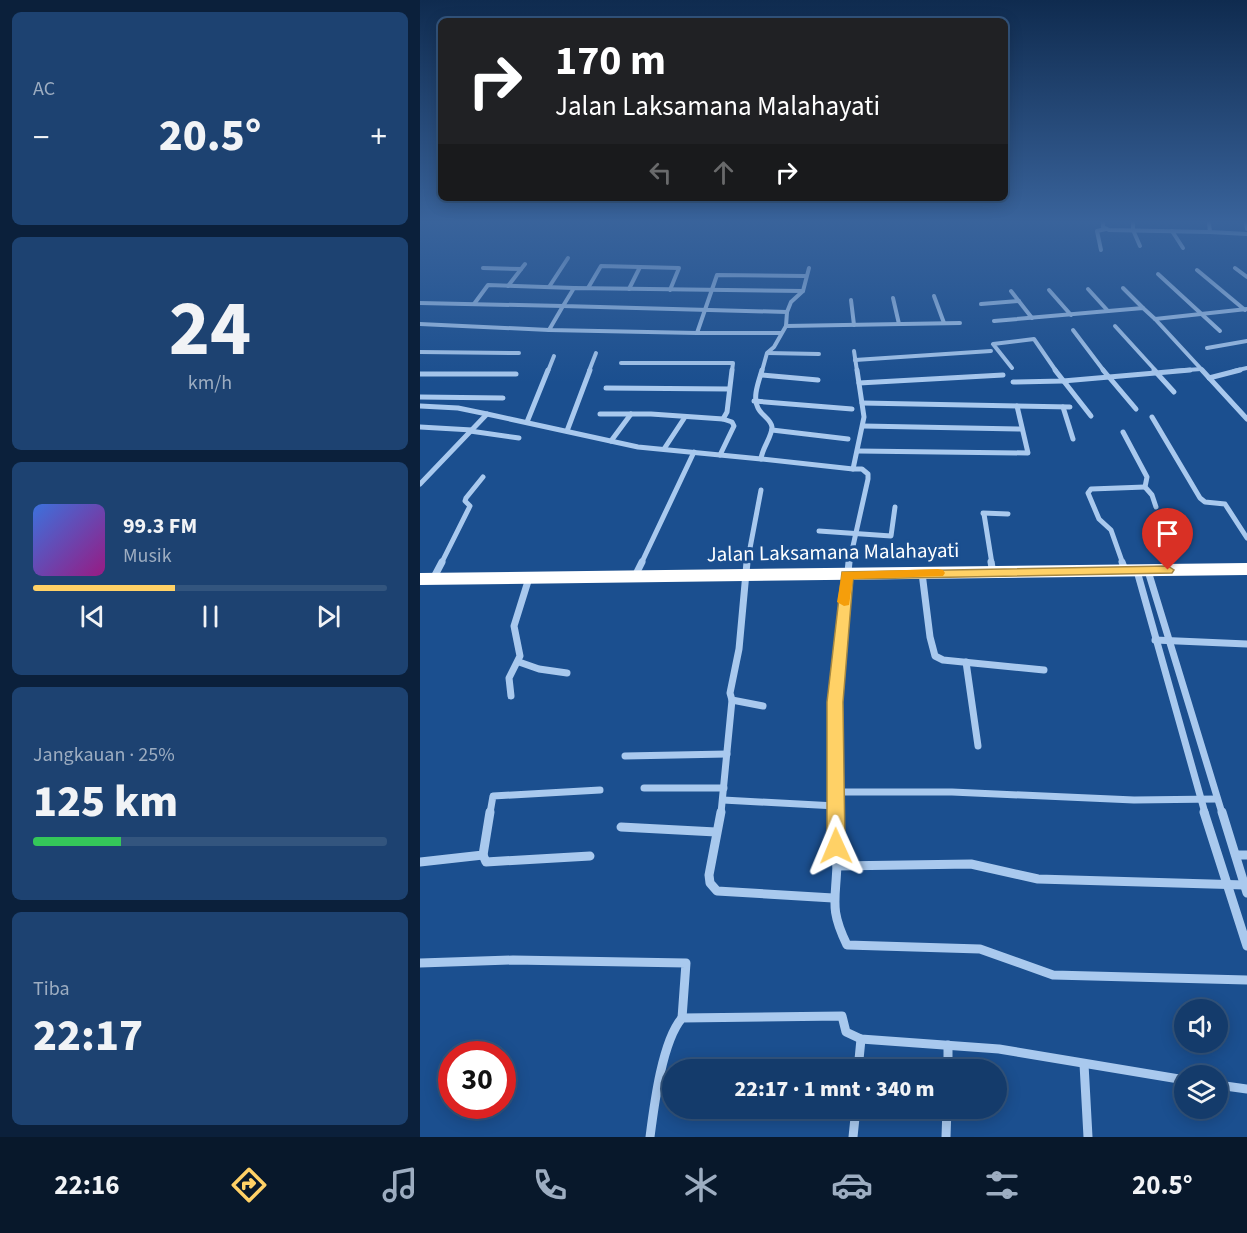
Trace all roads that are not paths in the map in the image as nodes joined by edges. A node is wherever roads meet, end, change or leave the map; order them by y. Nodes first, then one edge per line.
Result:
1 (515, 276) edge
2 (556, 276) edge
3 (595, 276) edge
4 (635, 276) edge
5 (676, 276) edge
6 (716, 276) edge
7 (805, 276) edge
8 (1160, 276) edge
9 (1204, 276) edge
10 (508, 286) junction
11 (549, 287) junction
12 (574, 288) junction
13 (588, 288) junction
14 (1123, 288) dead end
15 (629, 289) junction
16 (670, 290) junction
17 (1049, 290) dead end
18 (1088, 290) dead end
19 (711, 291) junction
20 (803, 291) junction
21 (1011, 291) dead end
22 (934, 296) dead end
23 (893, 298) dead end
24 (851, 300) dead end
25 (1018, 301) junction
26 (421, 304) edge
27 (474, 304) junction
28 (981, 304) dead end
29 (563, 306) junction
30 (1143, 308) junction
31 (705, 310) junction
32 (1246, 310) edge
33 (1108, 311) junction
34 (787, 312) junction
35 (1202, 313) junction
36 (1071, 315) junction
37 (1032, 318) junction
38 (1155, 319) junction
39 (994, 321) dead end
40 (944, 323) junction
41 (960, 323) dead end
42 (420, 324) edge
43 (899, 324) junction
44 (854, 325) junction
45 (786, 326) junction
46 (1115, 326) dead end
47 (549, 330) junction
48 (1073, 330) dead end
49 (1220, 331) dead end
50 (697, 333) junction
51 (781, 333) junction
52 (1247, 341) edge
53 (1207, 348) dead end
54 (854, 351) dead end
55 (992, 351) dead end
56 (420, 352) edge
57 (519, 353) dead end
58 (596, 353) dead end
59 (767, 353) junction
60 (819, 354) dead end
61 (554, 356) dead end
62 (855, 360) junction
63 (621, 363) dead end
64 (1012, 368) dead end
65 (1247, 368) edge
66 (1201, 369) junction
67 (1155, 372) junction
68 (420, 374) edge
69 (516, 374) dead end
70 (761, 375) junction
71 (1003, 375) dead end
72 (1108, 377) junction
73 (1209, 378) junction
74 (818, 380) dead end
75 (1062, 381) junction
76 (1013, 382) dead end
77 (859, 383) junction
78 (606, 388) dead end
79 (729, 389) junction
80 (1174, 392) dead end
81 (420, 397) edge
82 (503, 398) dead end
83 (754, 401) junction
84 (862, 403) junction
85 (420, 406) edge
86 (1017, 406) junction
87 (1063, 407) junction
88 (1070, 407) dead end
89 (852, 409) dead end
90 (1136, 409) dead end
91 (487, 414) junction
92 (600, 414) dead end
93 (631, 414) junction
94 (1091, 416) dead end
95 (685, 417) junction
96 (1152, 417) dead end
97 (723, 419) junction
98 (1247, 419) edge
99 (528, 422) junction
100 (863, 426) junction
101 (420, 427) edge
102 (1021, 429) junction
103 (772, 430) junction
104 (471, 431) junction
105 (567, 431) junction
106 (1123, 432) dead end
107 (519, 438) dead end
108 (848, 439) dead end
109 (1074, 440) dead end
110 (611, 441) junction
111 (664, 449) junction
112 (858, 451) junction
113 (694, 452) junction
114 (720, 455) junction
115 (761, 459) junction
116 (854, 469) junction
117 (483, 477) dead end
118 (420, 484) edge
119 (1145, 487) junction
120 (761, 490) dead end
121 (895, 507) dead end
122 (1155, 507) dead end
123 (1008, 514) dead end
124 (819, 531) dead end
125 (855, 534) junction
126 (1247, 538) edge
127 (1247, 569) edge
128 (1136, 571) junction
129 (922, 573) junction
130 (993, 573) junction
131 (746, 574) junction
132 (846, 575) junction
133 (635, 576) junction
134 (529, 578) junction
135 (426, 579) edge
136 (1155, 640) junction
137 (1169, 641) junction
138 (1247, 644) edge
139 (519, 662) junction
140 (966, 662) junction
141 (1044, 670) dead end
142 (567, 673) dead end
143 (511, 696) dead end
144 (732, 700) junction
145 (763, 706) dead end
146 (978, 746) dead end
147 (727, 754) junction
148 (625, 756) dead end
149 (644, 788) dead end
150 (724, 788) junction
151 (600, 790) dead end
152 (837, 792) junction
153 (1200, 799) junction
154 (723, 800) junction
155 (1217, 800) junction
156 (836, 806) junction
157 (621, 827) dead end
158 (716, 832) junction
159 (483, 855) junction
160 (1236, 855) junction
161 (1247, 855) edge
162 (590, 856) dead end
163 (420, 861) edge
164 (837, 866) junction
165 (1228, 885) junction
166 (1246, 889) edge
167 (833, 898) junction
168 (1246, 940) edge
169 (420, 963) edge
170 (1247, 980) edge
171 (682, 1018) junction
172 (861, 1039) junction
173 (948, 1046) junction
174 (859, 1059) edge
175 (948, 1059) edge
176 (1084, 1064) junction
177 (1174, 1078) edge
178 (1228, 1086) edge
179 (1247, 1089) edge
180 (855, 1119) edge
181 (947, 1119) edge
182 (650, 1137) edge
183 (854, 1137) edge
184 (946, 1137) edge
185 (1088, 1137) edge

1 - 10 street
2 - 11 street
3 - 13 street
4 - 15 street
5 - 16 street
6 - 19 street
7 - 20 street
8 - 35 street
9 - 32 street
10 - 11 street
10 - 27 street
11 - 12 street
12 - 13 street
12 - 29 street
13 - 15 street
14 - 30 street
15 - 16 street
16 - 19 street
17 - 36 street
18 - 33 street
19 - 20 street
19 - 31 street
20 - 34 street
21 - 25 street
22 - 40 street
23 - 43 street
24 - 44 street
25 - 28 street
25 - 37 street
26 - 27 street
27 - 29 street
29 - 31 street
29 - 47 street
30 - 33 street
30 - 38 street
31 - 34 street
31 - 50 street
32 - 35 street
33 - 36 street
34 - 45 street
35 - 38 street
35 - 49 street
36 - 37 street
37 - 39 street
38 - 66 street
40 - 41 street
40 - 43 street
42 - 47 street
43 - 44 street
44 - 45 street
45 - 51 street
46 - 67 street
47 - 50 street
48 - 72 street
50 - 51 street
51 - 59 street
52 - 53 street
54 - 62 street
55 - 62 street
56 - 57 street
58 - 105 street
59 - 60 street
59 - 70 street
61 - 99 street
62 - 77 street
63 - 79 street
64 - 75 street
65 - 73 street
66 - 67 street
66 - 73 street
67 - 72 street
67 - 80 street
68 - 69 street
70 - 74 street
70 - 83 street
71 - 77 street
72 - 75 street
72 - 90 street
73 - 98 street
75 - 76 street
75 - 94 street
77 - 84 street
78 - 79 street
79 - 97 street
81 - 82 street
83 - 89 street
83 - 103 street
84 - 86 street
84 - 100 street
85 - 91 street
86 - 87 street
86 - 102 street
87 - 88 street
87 - 109 street
91 - 99 street
91 - 104 street
92 - 93 street
93 - 95 street
93 - 110 street
95 - 97 street
95 - 111 street
96 - 126 street
97 - 114 street
99 - 105 street
100 - 102 street
100 - 112 street
101 - 104 street
102 - 112 street
103 - 108 street
103 - 115 street
104 - 107 street
104 - 118 street
105 - 110 street
106 - 119 street
110 - 111 street
111 - 113 street
112 - 116 street
113 - 114 street
113 - 133 street
114 - 115 street
115 - 116 street
116 - 125 street
117 - 135 street
119 - 122 street
119 - 128 street
120 - 131 street
121 - 125 street
123 - 130 street
124 - 125 street
125 - 132 street
127 - 128 highway, Jalan Laksamana Malahayati
128 - 130 highway, Jalan Laksamana Malahayati
128 - 136 street
128 - 137 street
129 - 130 highway, Jalan Laksamana Malahayati
129 - 132 highway, Jalan Laksamana Malahayati
129 - 140 street
131 - 132 highway, Jalan Laksamana Malahayati
131 - 133 highway, Jalan Laksamana Malahayati
131 - 144 street
132 - 152 street
133 - 134 highway, Jalan Laksamana Malahayati
134 - 135 highway, Jalan Laksamana Malahayati
134 - 139 street
136 - 137 street
136 - 153 street
137 - 138 street
137 - 155 street
139 - 142 street
139 - 143 street
140 - 141 street
140 - 146 street
144 - 145 street
144 - 147 street
147 - 148 street
147 - 150 street
149 - 150 street
150 - 154 street
151 - 159 street
152 - 153 street
152 - 156 street
153 - 155 street
153 - 165 street
154 - 156 street
154 - 158 street
155 - 160 street
156 - 164 street
157 - 158 street
158 - 167 street
159 - 162 street
159 - 163 street
160 - 161 street
160 - 166 street
164 - 165 street
164 - 167 street
165 - 166 street
165 - 168 street
167 - 170 street
169 - 171 street
171 - 172 street
171 - 182 street
172 - 173 street
172 - 174 street
173 - 175 street
173 - 176 street
176 - 177 street
176 - 185 street
178 - 179 street
180 - 183 street
181 - 184 street

